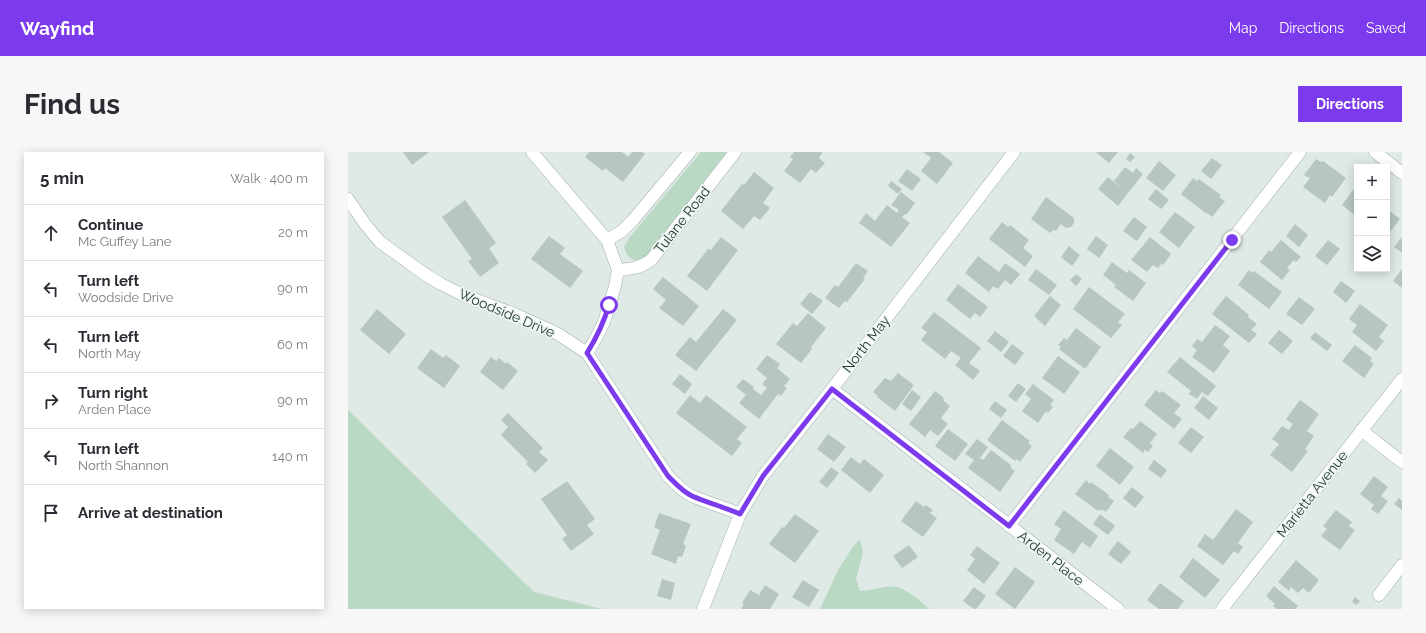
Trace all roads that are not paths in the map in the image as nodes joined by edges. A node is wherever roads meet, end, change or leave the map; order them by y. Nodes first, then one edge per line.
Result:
1 (532, 152) edge
2 (690, 152) edge
3 (735, 152) edge
4 (1014, 152) edge
5 (1300, 152) edge
6 (1375, 152) edge
7 (1402, 173) edge
8 (348, 199) edge
9 (607, 240) junction
10 (618, 270) junction
11 (587, 353) junction
12 (1402, 379) edge
13 (832, 389) junction
14 (1361, 430) junction
15 (1402, 462) edge
16 (740, 514) junction
17 (1009, 526) junction
18 (1402, 565) edge
19 (1379, 595) dead end
20 (703, 609) edge
21 (1118, 609) edge
22 (1222, 609) edge

1 - 9 street
2 - 9 street
3 - 10 street, Tulane Road
4 - 13 street, North May
5 - 17 street
6 - 7 street
8 - 11 street, Woodside Drive
9 - 10 street
10 - 11 street
11 - 16 street, Woodside Drive
12 - 14 street, Marietta Avenue
13 - 16 street, North May
13 - 17 street, Arden Place
14 - 15 street
14 - 22 street, Marietta Avenue
16 - 20 street, North May
17 - 21 street, Arden Place
18 - 19 street

